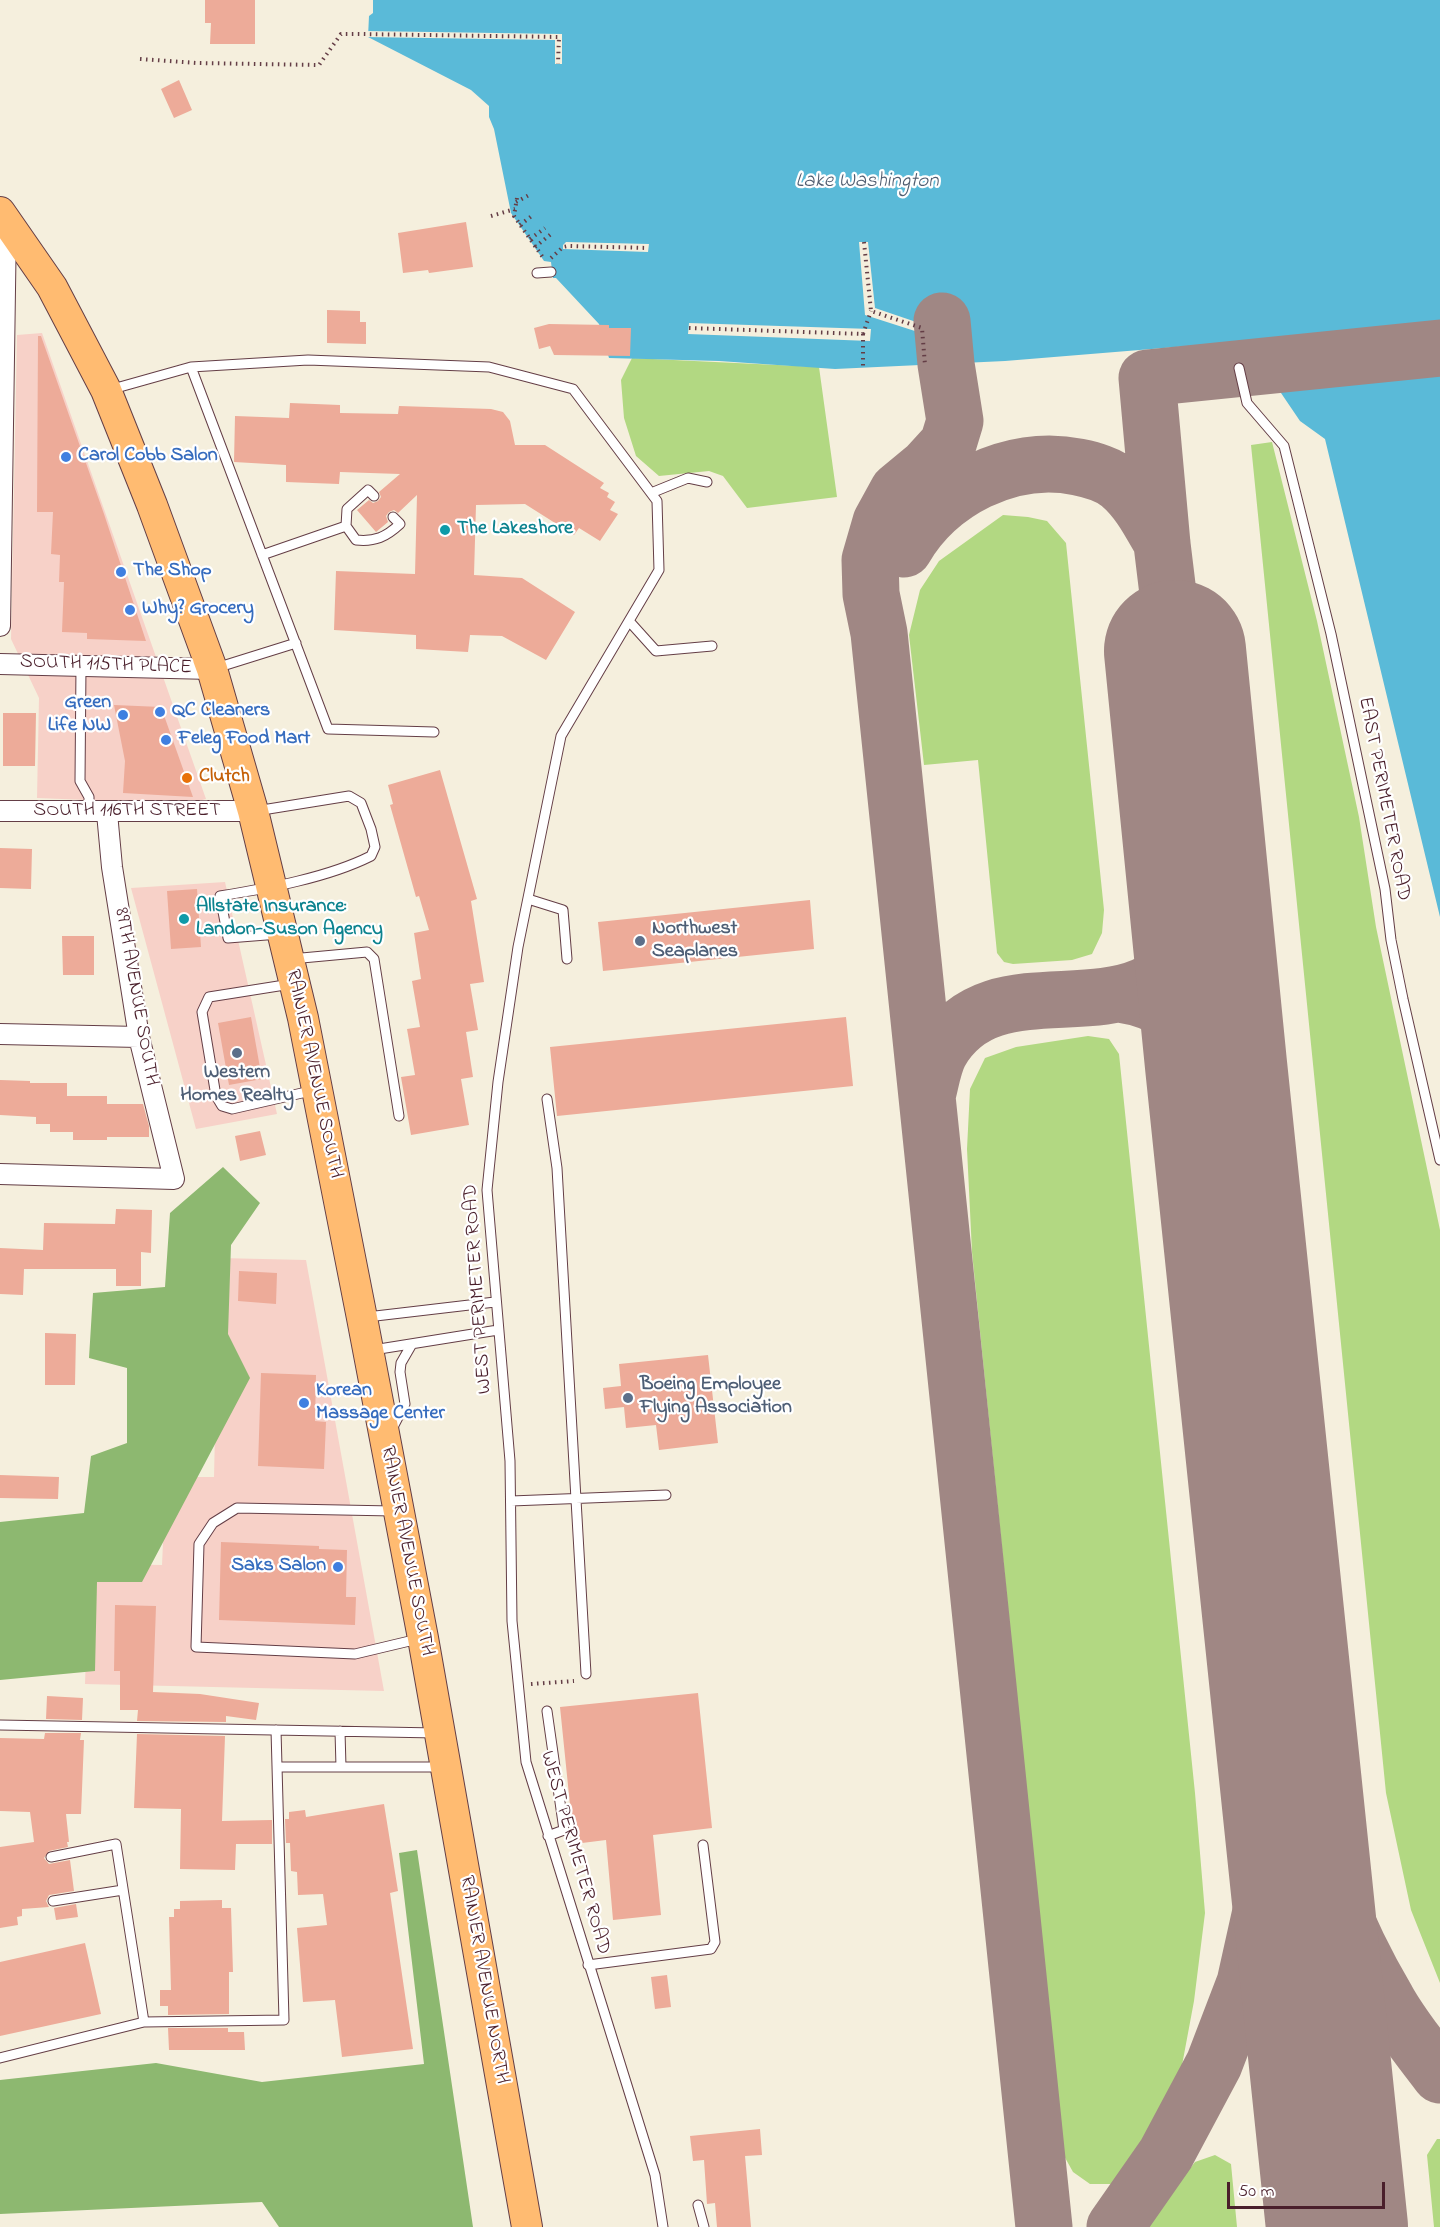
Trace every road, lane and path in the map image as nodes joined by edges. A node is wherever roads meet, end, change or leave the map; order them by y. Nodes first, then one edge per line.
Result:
1 (140, 59) dead end
2 (558, 64) dead end
3 (531, 194) dead end
4 (515, 209) junction
5 (3, 215) edge
6 (533, 215) dead end
7 (491, 216) dead end
8 (520, 225) junction
9 (545, 228) dead end
10 (551, 234) dead end
11 (530, 239) junction
12 (864, 242) dead end
13 (535, 247) junction
14 (648, 248) dead end
15 (551, 272) dead end
16 (537, 273) dead end
17 (871, 311) junction
18 (688, 328) dead end
19 (864, 333) junction
20 (925, 362) dead end
21 (863, 366) dead end
22 (190, 367) junction
23 (1239, 368) dead end
24 (106, 390) junction
25 (707, 482) dead end
26 (651, 493) junction
27 (374, 496) dead end
28 (393, 517) dead end
29 (346, 526) junction
30 (262, 555) junction
31 (629, 621) junction
32 (0, 626) edge
33 (296, 643) junction
34 (712, 646) dead end
35 (0, 664) edge
36 (81, 666) junction
37 (212, 669) junction
38 (434, 732) dead end
39 (253, 811) junction
40 (0, 812) edge
41 (98, 813) junction
42 (272, 888) junction
43 (528, 899) junction
44 (289, 959) junction
45 (567, 959) dead end
46 (0, 1034) edge
47 (139, 1037) junction
48 (317, 1090) junction
49 (547, 1099) dead end
50 (399, 1116) dead end
51 (1440, 1160) edge
52 (0, 1174) edge
53 (495, 1302) junction
54 (362, 1318) junction
55 (498, 1330) junction
56 (412, 1344) junction
57 (368, 1351) junction
58 (386, 1442) junction
59 (666, 1495) dead end
60 (574, 1498) junction
61 (511, 1501) junction
62 (399, 1511) junction
63 (423, 1638) junction
64 (586, 1674) dead end
65 (562, 1682) dead end
66 (530, 1684) dead end
67 (547, 1711) dead end
68 (0, 1725) edge
69 (276, 1730) junction
70 (340, 1731) junction
71 (439, 1733) junction
72 (277, 1767) junction
73 (341, 1767) junction
74 (445, 1767) junction
75 (548, 1836) junction
76 (703, 1845) dead end
77 (51, 1857) dead end
78 (123, 1890) junction
79 (53, 1901) dead end
80 (588, 1965) junction
81 (144, 2022) junction
82 (0, 2058) edge
83 (698, 2205) dead end
84 (527, 2227) edge
85 (663, 2227) edge
86 (704, 2227) edge

1 - 2 path
3 - 4 path
4 - 7 path
4 - 8 path
5 - 24 main road, RAINIER AVENUE SOUTH
5 - 32 street
6 - 8 path
8 - 11 path
9 - 11 path
10 - 13 path
11 - 13 path
12 - 17 path
13 - 14 path
15 - 16 lane
17 - 19 path
17 - 20 path
18 - 19 path
19 - 21 path
22 - 24 lane
22 - 26 lane, WEST PERIMETER ROAD
22 - 30 lane
23 - 51 lane, EAST PERIMETER ROAD
24 - 37 main road, RAINIER AVENUE SOUTH
25 - 26 lane
26 - 31 lane, WEST PERIMETER ROAD
27 - 29 lane
28 - 29 lane
29 - 30 lane
30 - 33 lane
31 - 34 lane
31 - 43 lane, WEST PERIMETER ROAD
33 - 37 lane
33 - 38 lane
35 - 36 street, SOUTH 115TH PLACE
36 - 37 street, SOUTH 115TH PLACE
36 - 41 lane
37 - 39 main road, RAINIER AVENUE SOUTH
39 - 41 street, SOUTH 116TH STREET
39 - 42 main road, RAINIER AVENUE SOUTH
39 - 42 lane
40 - 41 street, SOUTH 116TH STREET
41 - 47 street, 89TH AVENUE SOUTH
42 - 44 main road, RAINIER AVENUE SOUTH
42 - 44 lane
43 - 45 lane
43 - 53 lane, WEST PERIMETER ROAD
44 - 48 main road, RAINIER AVENUE SOUTH
44 - 48 lane
44 - 50 lane
46 - 47 street
47 - 52 street, 89TH AVENUE SOUTH
48 - 54 main road, RAINIER AVENUE SOUTH
49 - 60 lane
53 - 54 lane
53 - 55 lane, WEST PERIMETER ROAD
54 - 57 main road, RAINIER AVENUE SOUTH
55 - 56 lane
55 - 61 lane, WEST PERIMETER ROAD
56 - 57 lane
56 - 58 lane
57 - 58 main road, RAINIER AVENUE SOUTH
58 - 62 main road, RAINIER AVENUE SOUTH
59 - 60 lane
60 - 61 lane
60 - 64 lane
61 - 75 lane, WEST PERIMETER ROAD
62 - 63 main road, RAINIER AVENUE SOUTH
62 - 63 lane
63 - 71 main road, RAINIER AVENUE SOUTH
65 - 66 path
67 - 75 lane
68 - 69 lane
69 - 70 lane
69 - 72 lane
70 - 71 lane
70 - 73 lane
71 - 74 main road, RAINIER AVENUE NORTH
72 - 73 lane
72 - 81 lane
73 - 74 lane
74 - 84 main road, RAINIER AVENUE NORTH
75 - 80 lane, WEST PERIMETER ROAD
76 - 80 lane
77 - 78 lane
78 - 79 lane
78 - 81 lane
80 - 85 lane, WEST PERIMETER ROAD
81 - 82 lane
83 - 86 lane

